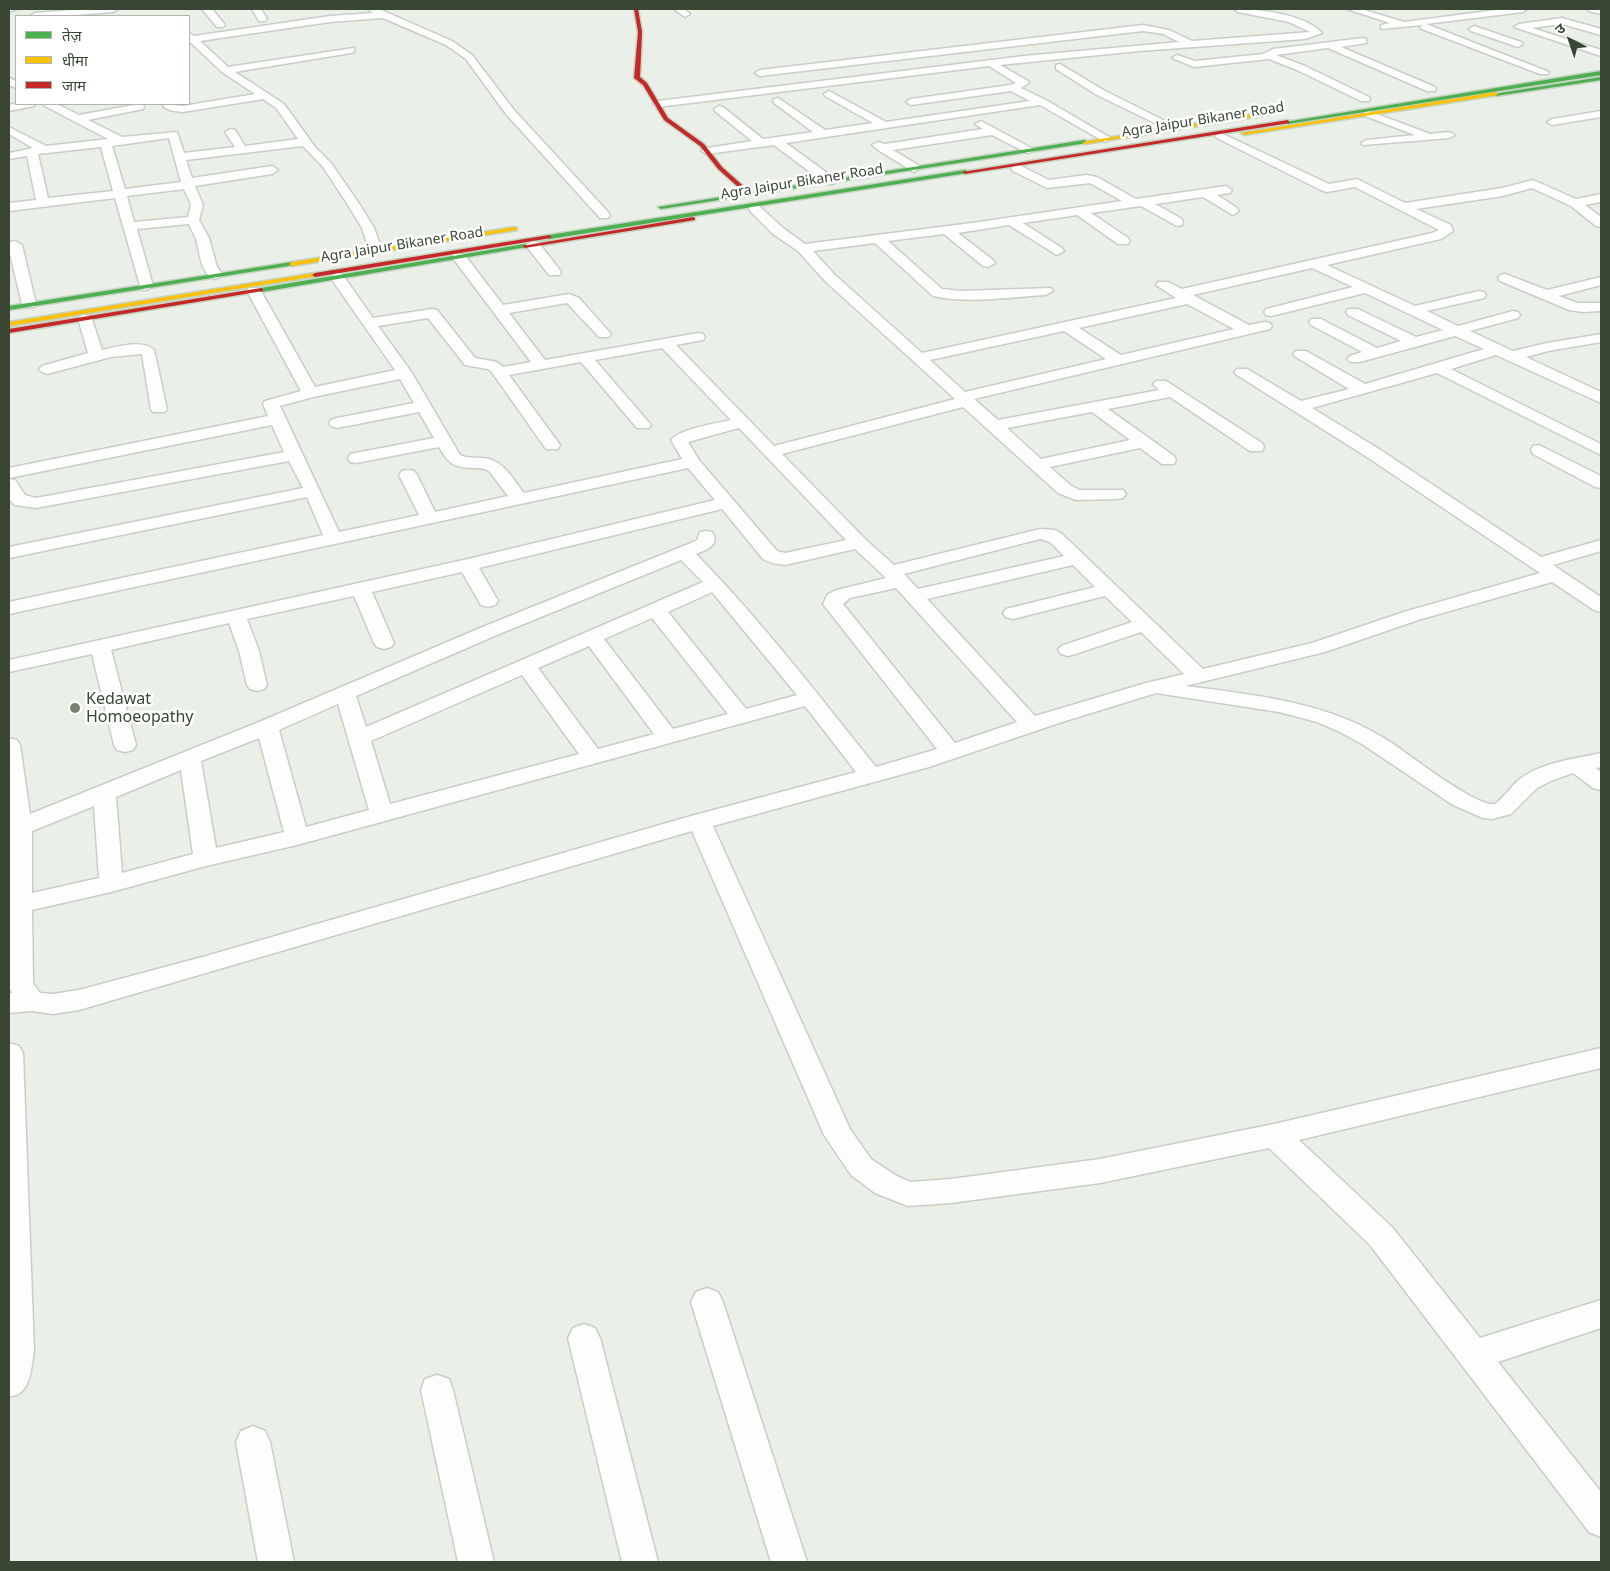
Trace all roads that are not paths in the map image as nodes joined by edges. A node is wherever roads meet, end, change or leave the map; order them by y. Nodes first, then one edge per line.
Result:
1 (102, 9) edge
2 (207, 9) edge
3 (257, 9) edge
4 (354, 9) edge
5 (372, 9) edge
6 (636, 9) edge
7 (1238, 9) edge
8 (1352, 9) edge
9 (1469, 9) edge
10 (1520, 9) edge
11 (1592, 9) edge
12 (1552, 11) dead end
13 (1601, 11) edge
14 (1416, 12) dead end
15 (40, 13) edge
16 (114, 13) edge
17 (304, 13) dead end
18 (1485, 13) junction
19 (385, 14) junction
20 (278, 18) junction
21 (348, 18) junction
22 (262, 19) junction
23 (1438, 19) junction
24 (639, 23) junction
25 (654, 23) dead end
26 (1403, 24) junction
27 (1601, 24) edge
28 (234, 25) junction
29 (288, 25) junction
30 (1384, 27) dead end
31 (1425, 27) dead end
32 (1586, 28) junction
33 (1474, 29) dead end
34 (194, 32) edge
35 (1601, 32) edge
36 (1055, 37) junction
37 (1555, 38) junction
38 (1363, 41) dead end
39 (318, 44) dead end
40 (1194, 45) junction
41 (1328, 45) junction
42 (269, 49) dead end
43 (1482, 49) junction
44 (351, 50) dead end
45 (334, 53) junction
46 (1083, 53) junction
47 (922, 54) junction
48 (1211, 54) junction
49 (1268, 55) junction
50 (1177, 58) junction
51 (1163, 59) dead end
52 (284, 60) junction
53 (1222, 61) junction
54 (990, 63) junction
55 (1082, 66) dead end
56 (949, 69) junction
57 (226, 70) junction
58 (1001, 70) junction
59 (1601, 70) edge
60 (1544, 72) junction
61 (760, 74) dead end
62 (1012, 88) junction
63 (1431, 89) junction
64 (967, 93) junction
65 (829, 94) junction
66 (265, 96) junction
67 (1365, 99) junction
68 (1042, 102) junction
69 (658, 104) junction
70 (25, 105) edge
71 (51, 105) edge
72 (169, 105) edge
73 (736, 106) dead end
74 (139, 107) dead end
75 (9, 108) edge
76 (996, 109) junction
77 (682, 114) dead end
78 (963, 114) junction
79 (1369, 114) junction
80 (1601, 114) edge
81 (664, 116) junction
82 (938, 117) junction
83 (78, 119) junction
84 (1552, 122) dead end
85 (884, 125) junction
86 (1173, 128) junction
87 (9, 130) edge
88 (854, 130) junction
89 (994, 131) junction
90 (231, 132) dead end
91 (823, 134) junction
92 (1449, 135) dead end
93 (1221, 136) junction
94 (1431, 137) junction
95 (1105, 139) junction
96 (120, 141) junction
97 (776, 141) junction
98 (106, 142) junction
99 (305, 142) junction
100 (761, 143) junction
101 (1367, 143) dead end
102 (882, 148) junction
103 (242, 150) junction
104 (1029, 150) junction
105 (38, 151) junction
106 (707, 151) junction
107 (9, 156) edge
108 (181, 158) junction
109 (914, 168) junction
110 (1017, 168) junction
111 (272, 170) dead end
112 (830, 181) junction
113 (1065, 182) junction
114 (188, 185) junction
115 (1226, 190) dead end
116 (1205, 192) junction
117 (120, 193) junction
118 (748, 193) junction
119 (1601, 198) edge
120 (1138, 202) junction
121 (43, 203) junction
122 (1575, 203) junction
123 (1403, 206) junction
124 (9, 207) edge
125 (1105, 207) junction
126 (652, 208) dead end
127 (755, 209) junction
128 (1233, 210) dead end
129 (1079, 211) junction
130 (604, 215) dead end
131 (193, 220) junction
132 (1011, 221) junction
133 (1177, 222) dead end
134 (1601, 223) edge
135 (131, 226) junction
136 (528, 227) dead end
137 (948, 230) junction
138 (880, 240) junction
139 (11, 242) edge
140 (1123, 242) dead end
141 (533, 245) junction
142 (803, 248) junction
143 (375, 250) junction
144 (1057, 251) dead end
145 (459, 257) junction
146 (14, 260) edge
147 (988, 263) dead end
148 (1314, 264) junction
149 (554, 272) dead end
150 (216, 275) junction
151 (16, 277) edge
152 (337, 277) junction
153 (1505, 278) dead end
154 (1601, 281) edge
155 (1163, 285) dead end
156 (146, 286) junction
157 (1368, 288) junction
158 (254, 291) junction
159 (1046, 291) dead end
160 (1545, 295) junction
161 (1479, 296) dead end
162 (1185, 297) junction
163 (29, 304) junction
164 (1601, 307) edge
165 (9, 308) edge
166 (499, 310) junction
167 (1415, 310) junction
168 (1353, 312) dead end
169 (9, 315) edge
170 (1513, 315) dead end
171 (86, 318) junction
172 (369, 322) junction
173 (1316, 322) dead end
174 (9, 324) edge
175 (1582, 325) dead end
176 (1066, 326) junction
177 (1247, 330) junction
178 (1458, 330) junction
179 (9, 331) edge
180 (1601, 333) edge
181 (604, 334) dead end
182 (698, 337) dead end
183 (1601, 338) edge
184 (1414, 342) junction
185 (666, 343) junction
186 (1499, 349) junction
187 (1300, 354) dead end
188 (1374, 354) junction
189 (96, 356) junction
190 (1513, 356) junction
191 (586, 358) junction
192 (920, 358) junction
193 (1355, 359) dead end
194 (1118, 360) junction
195 (542, 366) junction
196 (1438, 368) junction
197 (47, 370) dead end
198 (500, 372) junction
199 (1242, 372) dead end
200 (404, 373) junction
201 (1155, 380) dead end
202 (1362, 390) junction
203 (310, 392) junction
204 (1173, 392) junction
205 (1601, 398) edge
206 (965, 399) junction
207 (423, 406) junction
208 (1095, 407) junction
209 (1298, 407) junction
210 (159, 409) dead end
211 (278, 419) junction
212 (741, 422) junction
213 (337, 423) dead end
214 (642, 425) dead end
215 (994, 426) junction
216 (443, 441) junction
217 (1143, 442) junction
218 (156, 445) junction
219 (552, 446) dead end
220 (1256, 447) dead end
221 (1539, 450) dead end
222 (1601, 450) edge
223 (770, 452) junction
224 (294, 455) junction
225 (356, 458) dead end
226 (1168, 460) dead end
227 (692, 462) junction
228 (1037, 465) junction
229 (9, 473) edge
230 (408, 475) dead end
231 (168, 478) junction
232 (1601, 483) edge
233 (9, 484) edge
234 (313, 491) junction
235 (1117, 494) dead end
236 (520, 500) junction
237 (726, 503) junction
238 (429, 518) junction
239 (706, 536) dead end
240 (333, 538) junction
241 (859, 543) junction
242 (1601, 545) edge
243 (684, 552) junction
244 (9, 553) edge
245 (1078, 558) junction
246 (468, 565) junction
247 (1546, 570) junction
248 (901, 583) junction
249 (714, 584) junction
250 (360, 589) junction
251 (1110, 589) junction
252 (488, 601) dead end
253 (1601, 606) edge
254 (9, 608) edge
255 (656, 610) junction
256 (1013, 613) dead end
257 (236, 616) junction
258 (1146, 624) junction
259 (592, 637) junction
260 (384, 643) dead end
261 (100, 647) junction
262 (1068, 650) dead end
263 (9, 666) edge
264 (526, 666) junction
265 (1197, 675) junction
266 (257, 685) dead end
267 (1154, 687) junction
268 (345, 693) junction
269 (810, 698) junction
270 (741, 717) junction
271 (1031, 725) junction
272 (267, 727) junction
273 (668, 737) junction
274 (359, 738) junction
275 (9, 745) edge
276 (126, 745) dead end
277 (951, 752) junction
278 (593, 757) junction
279 (190, 759) junction
280 (1601, 760) edge
281 (1580, 766) junction
282 (870, 775) junction
283 (11, 781) edge
284 (1601, 783) edge
285 (104, 793) junction
286 (382, 814) junction
287 (699, 821) junction
288 (296, 837) junction
289 (16, 839) edge
290 (206, 858) junction
291 (111, 884) junction
292 (19, 904) junction
293 (20, 1002) edge
294 (9, 1053) edge
295 (1601, 1058) edge
296 (1274, 1135) junction
297 (707, 1302) dead end
298 (1601, 1314) edge
299 (584, 1338) dead end
300 (1474, 1355) junction
301 (9, 1382) edge
302 (437, 1390) dead end
303 (253, 1442) dead end
304 (1601, 1520) edge
305 (276, 1562) edge
306 (476, 1562) edge
307 (640, 1562) edge
308 (789, 1562) edge

1 - 15 street
1 - 16 street
2 - 28 street
3 - 22 street
4 - 21 street
5 - 19 street
6 - 24 main road
7 - 40 street
8 - 26 street
9 - 18 street
10 - 18 street
11 - 13 street
12 - 27 street
14 - 23 street
17 - 20 street
18 - 23 street
19 - 21 street
19 - 130 street
20 - 22 street
20 - 29 street
21 - 29 street
22 - 28 street
23 - 26 street
24 - 25 main road
24 - 69 main road
26 - 30 street
27 - 32 street
28 - 29 street
28 - 34 street
28 - 34 street
31 - 43 street
32 - 35 street
32 - 37 street
33 - 43 street
34 - 57 street
36 - 40 street
36 - 46 street
36 - 47 street
37 - 59 street
37 - 59 street
38 - 41 street
39 - 45 street
40 - 46 street
40 - 48 street
41 - 49 street
41 - 63 street
42 - 52 street
43 - 60 street
44 - 45 street
45 - 52 street
46 - 54 street
47 - 56 street
47 - 61 street
48 - 50 street
48 - 53 street
49 - 53 street
49 - 67 street
50 - 51 street
50 - 53 street
52 - 57 street
54 - 56 street
54 - 58 street
55 - 86 street
56 - 69 street
57 - 66 street
58 - 62 street
58 - 65 street
59 - 60 main road
59 - 79 main road
59 - 169 main road, Agra Jaipur Bikaner Road
59 - 174 main road, Agra Jaipur Bikaner Road
60 - 63 main road
62 - 64 street
62 - 68 street
63 - 67 main road
64 - 76 street
64 - 82 street
65 - 85 street
65 - 91 street
66 - 72 street
66 - 99 street
67 - 86 main road
68 - 76 street
68 - 95 street
69 - 81 main road
70 - 75 street
71 - 83 street
73 - 100 street
74 - 83 street
76 - 78 street
77 - 81 street
78 - 82 street
78 - 89 street
79 - 93 main road
79 - 94 street
80 - 84 street
81 - 106 main road
82 - 85 street
83 - 96 street
85 - 88 street
86 - 95 main road
87 - 105 street
88 - 91 street
88 - 102 street
89 - 102 street
89 - 104 street
90 - 103 street
91 - 97 street
92 - 94 street
93 - 110 main road
93 - 123 street
94 - 101 street
95 - 104 main road
96 - 98 street
96 - 108 street
97 - 100 street
97 - 112 street
98 - 105 street
98 - 117 street
99 - 103 street
99 - 143 street
100 - 106 street
102 - 109 street
103 - 108 street
104 - 109 main road
105 - 107 street
105 - 121 street
106 - 118 main road
108 - 114 street
109 - 112 main road
110 - 113 street
110 - 127 main road
111 - 114 street
112 - 118 main road
113 - 120 street
113 - 125 street
114 - 117 street
114 - 131 street
115 - 116 street
116 - 120 street
116 - 128 street
117 - 121 street
117 - 135 street
118 - 126 main road
119 - 122 street
120 - 125 street
120 - 133 street
121 - 124 street
122 - 123 street
122 - 134 street
123 - 148 street
125 - 129 street
127 - 141 main road
127 - 142 street
129 - 132 street
129 - 140 street
131 - 135 street
131 - 150 street
132 - 137 street
132 - 144 street
135 - 156 street
136 - 143 main road
137 - 138 street
137 - 147 street
138 - 142 street
138 - 159 street
139 - 146 street
141 - 145 main road
141 - 149 street
142 - 192 street
143 - 150 main road
145 - 152 main road
145 - 166 street
146 - 151 street
148 - 157 street
148 - 162 street
150 - 156 main road
151 - 163 street
152 - 158 main road
152 - 172 street
153 - 160 street
154 - 160 street
155 - 162 street
156 - 163 main road
157 - 167 street
157 - 177 street
158 - 171 main road
158 - 203 street
160 - 164 street
161 - 167 street
162 - 176 street
162 - 177 street
163 - 165 main road
166 - 181 street
166 - 195 street
167 - 178 street
168 - 184 street
170 - 178 street
171 - 179 main road
171 - 189 street
172 - 198 street
172 - 200 street
173 - 188 street
175 - 180 street
176 - 192 street
176 - 194 street
177 - 194 street
178 - 184 street
178 - 186 street
182 - 185 street
183 - 190 street
184 - 188 street
185 - 191 street
185 - 212 street
186 - 190 street
186 - 196 street
187 - 202 street
188 - 193 street
189 - 197 street
189 - 210 street
190 - 205 street
191 - 195 street
191 - 214 street
192 - 206 street
194 - 206 street
195 - 198 street
196 - 202 street
196 - 222 street
198 - 219 street
199 - 209 street
200 - 203 street
200 - 207 street
201 - 204 street
202 - 209 street
203 - 211 street
204 - 208 street
204 - 220 street
206 - 215 street
206 - 223 street
207 - 213 street
207 - 216 street
208 - 215 street
208 - 217 street
209 - 247 street
211 - 218 street
211 - 224 street
212 - 223 street
212 - 227 street
215 - 228 street
216 - 225 street
216 - 236 street
217 - 226 street
217 - 228 street
218 - 229 street
218 - 231 street
221 - 232 street
223 - 241 street
224 - 231 street
224 - 234 street
227 - 236 street
227 - 237 street
228 - 235 street
230 - 238 street
231 - 233 street
234 - 240 street
234 - 244 street
236 - 238 street
237 - 241 street
237 - 246 street
238 - 240 street
239 - 243 street
240 - 254 street
241 - 248 street
242 - 247 street
243 - 249 street
243 - 268 street
245 - 248 street
245 - 248 street
245 - 251 street
246 - 250 street
246 - 252 street
247 - 253 street
247 - 265 street
248 - 271 street
248 - 277 street
249 - 255 street
249 - 269 street
250 - 257 street
250 - 260 street
251 - 256 street
251 - 258 street
255 - 259 street
255 - 270 street
257 - 261 street
257 - 266 street
258 - 262 street
258 - 265 street
259 - 264 street
259 - 273 street
261 - 263 street
261 - 276 street
264 - 274 street
264 - 278 street
265 - 267 street
267 - 271 street
267 - 281 street
268 - 272 street
268 - 274 street
269 - 270 street
269 - 282 street
270 - 273 street
271 - 277 street
272 - 279 street
272 - 288 street
273 - 278 street
274 - 286 street
275 - 283 street
277 - 282 street
278 - 286 street
279 - 285 street
279 - 290 street
280 - 281 street
281 - 284 street
282 - 287 street
283 - 289 street
285 - 289 street
285 - 291 street
286 - 288 street
287 - 293 street
287 - 296 street
288 - 290 street
289 - 292 street
290 - 291 street
291 - 292 street
292 - 293 street
294 - 301 street
295 - 296 street
296 - 300 street
297 - 308 street
298 - 300 street
299 - 307 street
300 - 304 street
302 - 306 street
303 - 305 street

